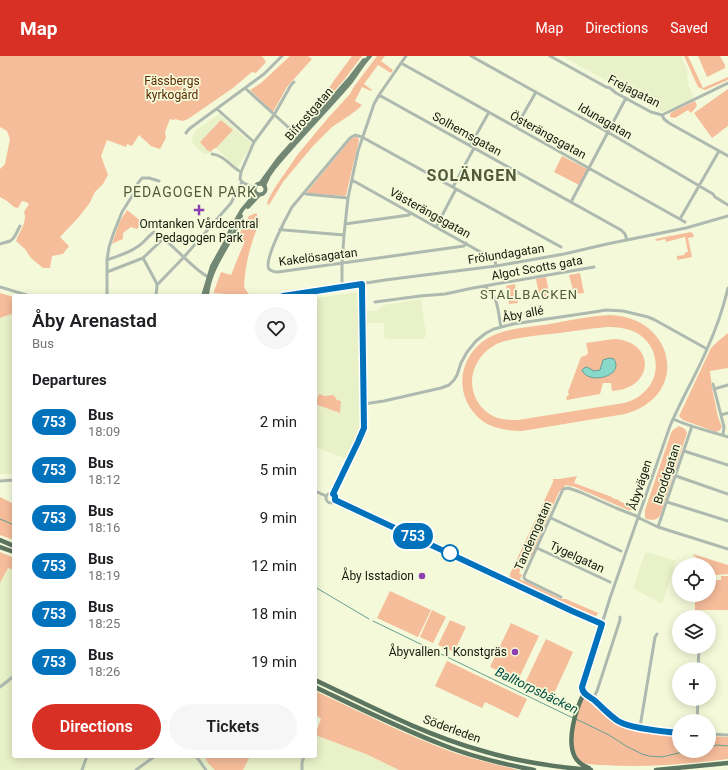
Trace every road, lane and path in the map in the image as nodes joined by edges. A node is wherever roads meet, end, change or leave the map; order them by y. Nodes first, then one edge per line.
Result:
1 (282, 56) edge
2 (366, 56) edge
3 (370, 56) edge
4 (406, 56) edge
5 (471, 56) edge
6 (480, 56) edge
7 (550, 56) edge
8 (478, 60) junction
9 (401, 63) junction
10 (294, 82) dead end
11 (728, 83) edge
12 (245, 88) junction
13 (536, 92) junction
14 (378, 95) junction
15 (626, 98) junction
16 (217, 109) junction
17 (489, 112) junction
18 (274, 115) junction
19 (662, 115) junction
20 (516, 127) junction
21 (608, 132) junction
22 (186, 133) dead end
23 (298, 136) junction
24 (362, 137) junction
25 (254, 142) junction
26 (470, 146) junction
27 (474, 148) junction
28 (719, 150) junction
29 (212, 154) dead end
30 (728, 156) edge
31 (589, 168) junction
32 (241, 172) junction
33 (352, 180) junction
34 (159, 182) dead end
35 (242, 182) junction
36 (260, 184) junction
37 (264, 186) junction
38 (699, 186) junction
39 (455, 188) junction
40 (254, 190) junction
41 (304, 193) junction
42 (259, 195) junction
43 (348, 198) junction
44 (571, 202) junction
45 (728, 205) edge
46 (411, 213) junction
47 (728, 216) edge
48 (680, 219) junction
49 (685, 222) dead end
50 (345, 224) junction
51 (20, 226) dead end
52 (436, 227) junction
53 (280, 229) junction
54 (344, 235) junction
55 (163, 239) junction
56 (627, 240) junction
57 (466, 243) junction
58 (0, 244) edge
59 (561, 247) dead end
60 (184, 257) junction
61 (143, 258) junction
62 (107, 260) junction
63 (342, 263) junction
64 (496, 266) junction
65 (594, 267) dead end
66 (107, 272) junction
67 (208, 277) junction
68 (362, 284) junction
69 (157, 285) junction
70 (484, 286) junction
71 (0, 287) edge
72 (342, 287) junction
73 (728, 288) edge
74 (23, 294) edge
75 (107, 294) edge
76 (156, 294) edge
77 (204, 294) edge
78 (207, 294) edge
79 (297, 294) edge
80 (375, 302) dead end
81 (501, 327) junction
82 (707, 348) junction
83 (713, 384) dead end
84 (728, 385) edge
85 (714, 389) junction
86 (364, 404) junction
87 (728, 413) edge
88 (721, 415) junction
89 (673, 419) junction
90 (692, 426) junction
91 (723, 435) junction
92 (728, 437) edge
93 (684, 451) junction
94 (728, 465) edge
95 (676, 476) junction
96 (12, 481) edge
97 (0, 482) edge
98 (317, 492) edge
99 (333, 494) junction
100 (728, 494) edge
101 (326, 496) junction
102 (335, 500) junction
103 (667, 502) junction
104 (551, 518) junction
105 (639, 518) junction
106 (728, 521) edge
107 (658, 527) junction
108 (0, 540) edge
109 (12, 545) edge
110 (0, 547) edge
111 (537, 548) junction
112 (728, 549) edge
113 (12, 551) edge
114 (621, 551) dead end
115 (610, 582) dead end
116 (561, 597) dead end
117 (620, 617) dead end
118 (602, 624) junction
119 (658, 634) dead end
120 (12, 678) edge
121 (317, 681) edge
122 (0, 688) edge
123 (317, 688) edge
124 (584, 693) junction
125 (593, 699) junction
126 (640, 727) junction
127 (672, 732) edge
128 (716, 734) edge
129 (728, 734) edge
130 (85, 758) edge
131 (152, 758) edge
132 (197, 758) edge
133 (303, 758) edge
134 (728, 763) edge
135 (82, 770) edge
136 (136, 770) edge
137 (206, 770) edge
138 (302, 770) edge
139 (534, 770) edge
140 (592, 770) edge
141 (656, 770) edge

1 - 12 street
2 - 23 main road, Bifrostgatan
3 - 37 main road, Bifrostgatan
4 - 9 street
5 - 8 street, Idunagatan
6 - 8 street
7 - 15 street, Frejagatan
8 - 13 street, Idunagatan
9 - 14 street
9 - 17 street, Österängsgatan
10 - 18 street
11 - 19 street
12 - 16 street
12 - 18 street
13 - 20 street
13 - 21 street, Idunagatan
14 - 24 street
14 - 26 street, Solhemsgatan
15 - 19 street, Frejagatan
15 - 21 street
16 - 22 street
16 - 25 street
17 - 20 street, Österängsgatan
17 - 26 street
18 - 23 street
18 - 25 street
19 - 28 street, Frejagatan
20 - 31 street, Österängsgatan
21 - 31 street
21 - 38 street, Idunagatan
23 - 36 main road, Bifrostgatan
24 - 33 street
24 - 39 street
24 - 41 street, Kakelösagatan
25 - 32 street
26 - 27 street, Solhemsgatan
27 - 39 street
27 - 44 street, Solhemsgatan
28 - 30 street, Frejagatan
28 - 38 street
29 - 32 street
31 - 44 street
31 - 48 street, Österängsgatan
32 - 35 street
33 - 43 street
33 - 46 street, Västerängsgatan
34 - 62 street
35 - 40 street
35 - 60 street
36 - 37 main road
36 - 40 main road, Bifrostgatan
37 - 42 main road, Bifrostgatan
38 - 45 street, Idunagatan
38 - 48 street
39 - 52 street
39 - 59 street
40 - 42 main road
40 - 67 main road, Bifrostgatan
41 - 43 street
41 - 53 street, Kakelösagatan
42 - 78 main road, Bifrostgatan
43 - 50 street
44 - 56 street, Solhemsgatan
46 - 50 street
46 - 52 street, Västerängsgatan
47 - 56 street, Frölundagatan
48 - 49 street, Österängsgatan
50 - 54 street
51 - 58 street
52 - 57 street, Västerängsgatan
53 - 54 street
53 - 63 street, Kakelösagatan
54 - 63 street
55 - 60 street
55 - 61 street
55 - 62 street
56 - 64 street, Frölundagatan
57 - 63 street, Kakelösagatan
57 - 64 street, Västerängsgatan
60 - 67 street
60 - 69 street
61 - 66 street
61 - 69 street
62 - 66 street
63 - 72 street
64 - 68 street, Frölundagatan
65 - 70 street, Algot Scotts gata
66 - 75 street
67 - 77 main road, Bifrostgatan
68 - 72 street, Frölundagatan
68 - 86 street
69 - 76 street
70 - 80 street, Algot Scotts gata
70 - 81 street, Algot Scotts gata
71 - 74 street
72 - 79 street, Frölundagatan
73 - 82 street, Åbyvägen
81 - 82 street, Åby allé
81 - 86 street, Åby allé
82 - 89 street, Åbyvägen
83 - 85 street
84 - 85 street
85 - 88 street
86 - 99 street
87 - 88 street
88 - 91 street
89 - 90 street
89 - 105 street, Åbyvägen
90 - 91 street
90 - 93 street, Broddgatan
91 - 92 street
93 - 94 street
93 - 95 street, Broddgatan
95 - 100 street
95 - 103 street, Broddgatan
96 - 97 street
98 - 101 street
99 - 101 street
99 - 102 street
101 - 102 street
102 - 118 street
103 - 106 street
103 - 107 street, Broddgatan
104 - 105 street, Tandemgatan
104 - 111 street, Tandemgatan
104 - 114 street
105 - 107 street
105 - 118 street, Åbyvägen
107 - 112 street
108 - 109 highway
110 - 113 highway
111 - 115 street, Tygelgatan
111 - 116 street, Tandemgatan
117 - 125 street
118 - 124 street, Åbyvägen
119 - 126 street
120 - 122 street
121 - 140 highway, Söderleden
123 - 139 highway, Söderleden
124 - 125 street
124 - 140 highway
125 - 126 street
126 - 127 street
128 - 129 street
130 - 135 street
131 - 136 street
132 - 137 street
133 - 138 street
134 - 141 highway

